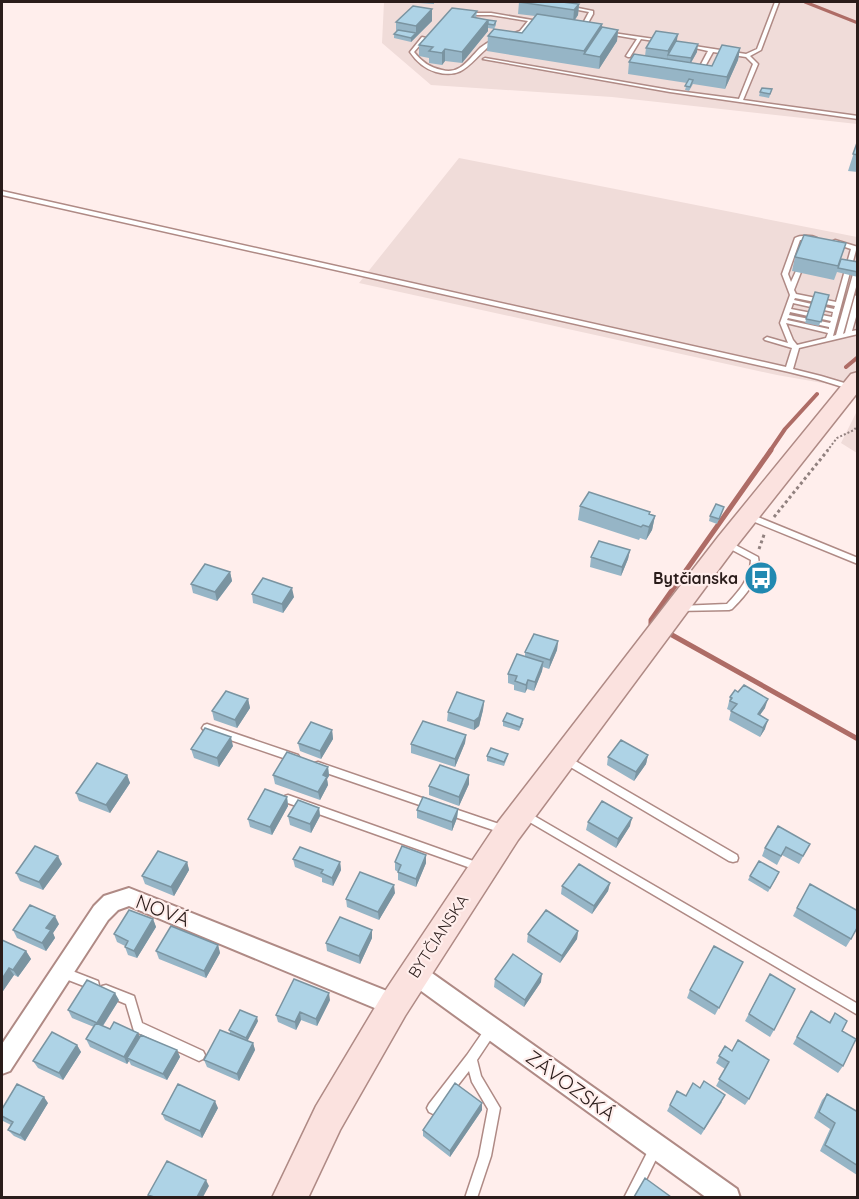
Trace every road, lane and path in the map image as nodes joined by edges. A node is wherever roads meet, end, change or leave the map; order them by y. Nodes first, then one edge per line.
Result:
1 (777, 2) edge
2 (563, 7) edge
3 (454, 15) edge
4 (531, 21) junction
5 (552, 24) edge
6 (572, 27) edge
7 (582, 28) junction
8 (594, 30) edge
9 (605, 32) edge
10 (424, 38) edge
11 (640, 38) junction
12 (666, 42) edge
13 (678, 44) edge
14 (711, 50) junction
15 (628, 56) dead end
16 (747, 56) junction
17 (485, 59) dead end
18 (695, 72) edge
19 (741, 99) junction
20 (858, 118) edge
21 (2, 193) edge
22 (856, 248) edge
23 (858, 267) edge
24 (798, 272) edge
25 (792, 295) junction
26 (858, 296) edge
27 (838, 308) junction
28 (786, 316) junction
29 (833, 326) junction
30 (857, 331) edge
31 (848, 335) junction
32 (839, 337) junction
33 (767, 339) dead end
34 (830, 340) junction
35 (796, 346) junction
36 (789, 370) junction
37 (855, 382) edge
38 (858, 425) edge
39 (757, 520) junction
40 (726, 543) junction
41 (755, 559) junction
42 (858, 561) edge
43 (676, 609) junction
44 (207, 728) edge
45 (562, 757) junction
46 (288, 799) edge
47 (515, 822) junction
48 (734, 858) dead end
49 (482, 868) junction
50 (61, 972) junction
51 (414, 973) junction
52 (394, 1005) junction
53 (858, 1010) edge
54 (491, 1029) junction
55 (199, 1055) dead end
56 (471, 1059) junction
57 (2, 1063) edge
58 (434, 1108) dead end
59 (656, 1146) junction
60 (289, 1197) edge
61 (471, 1197) edge
62 (630, 1197) edge
63 (728, 1197) edge

1 - 16 lane
2 - 7 lane
3 - 4 lane
4 - 5 lane
4 - 10 lane
6 - 7 lane
7 - 8 lane
9 - 11 lane
11 - 12 lane
11 - 15 lane
13 - 14 lane
14 - 16 lane
14 - 18 lane
16 - 19 lane
17 - 19 lane
19 - 20 lane
21 - 36 lane
22 - 25 lane
22 - 27 lane
23 - 32 lane
24 - 25 lane
25 - 27 lane
25 - 28 lane
26 - 31 lane
27 - 29 lane
28 - 29 lane
28 - 29 lane
28 - 35 lane
29 - 34 lane
30 - 31 lane
31 - 32 lane
32 - 34 lane
33 - 35 lane
34 - 35 lane
35 - 36 lane
36 - 37 lane
37 - 39 main road, BYTČIANSKA
38 - 39 path
39 - 40 main road, BYTČIANSKA
39 - 41 path
39 - 42 lane
40 - 41 lane
40 - 43 main road, BYTČIANSKA
41 - 43 lane
43 - 45 main road, BYTČIANSKA
44 - 47 lane
45 - 47 main road, BYTČIANSKA
45 - 48 lane
46 - 49 lane
47 - 49 main road, BYTČIANSKA
47 - 53 lane
49 - 51 main road, BYTČIANSKA
50 - 52 street, NOVÁ
50 - 55 lane
50 - 57 street, NOVÁ
51 - 52 main road, BYTČIANSKA
51 - 54 street, ZÁVOZSKÁ
52 - 60 main road, BYTČIANSKA
54 - 56 lane
54 - 59 street, ZÁVOZSKÁ
56 - 58 lane
56 - 61 lane
59 - 62 lane
59 - 63 street, ZÁVOZSKÁ

